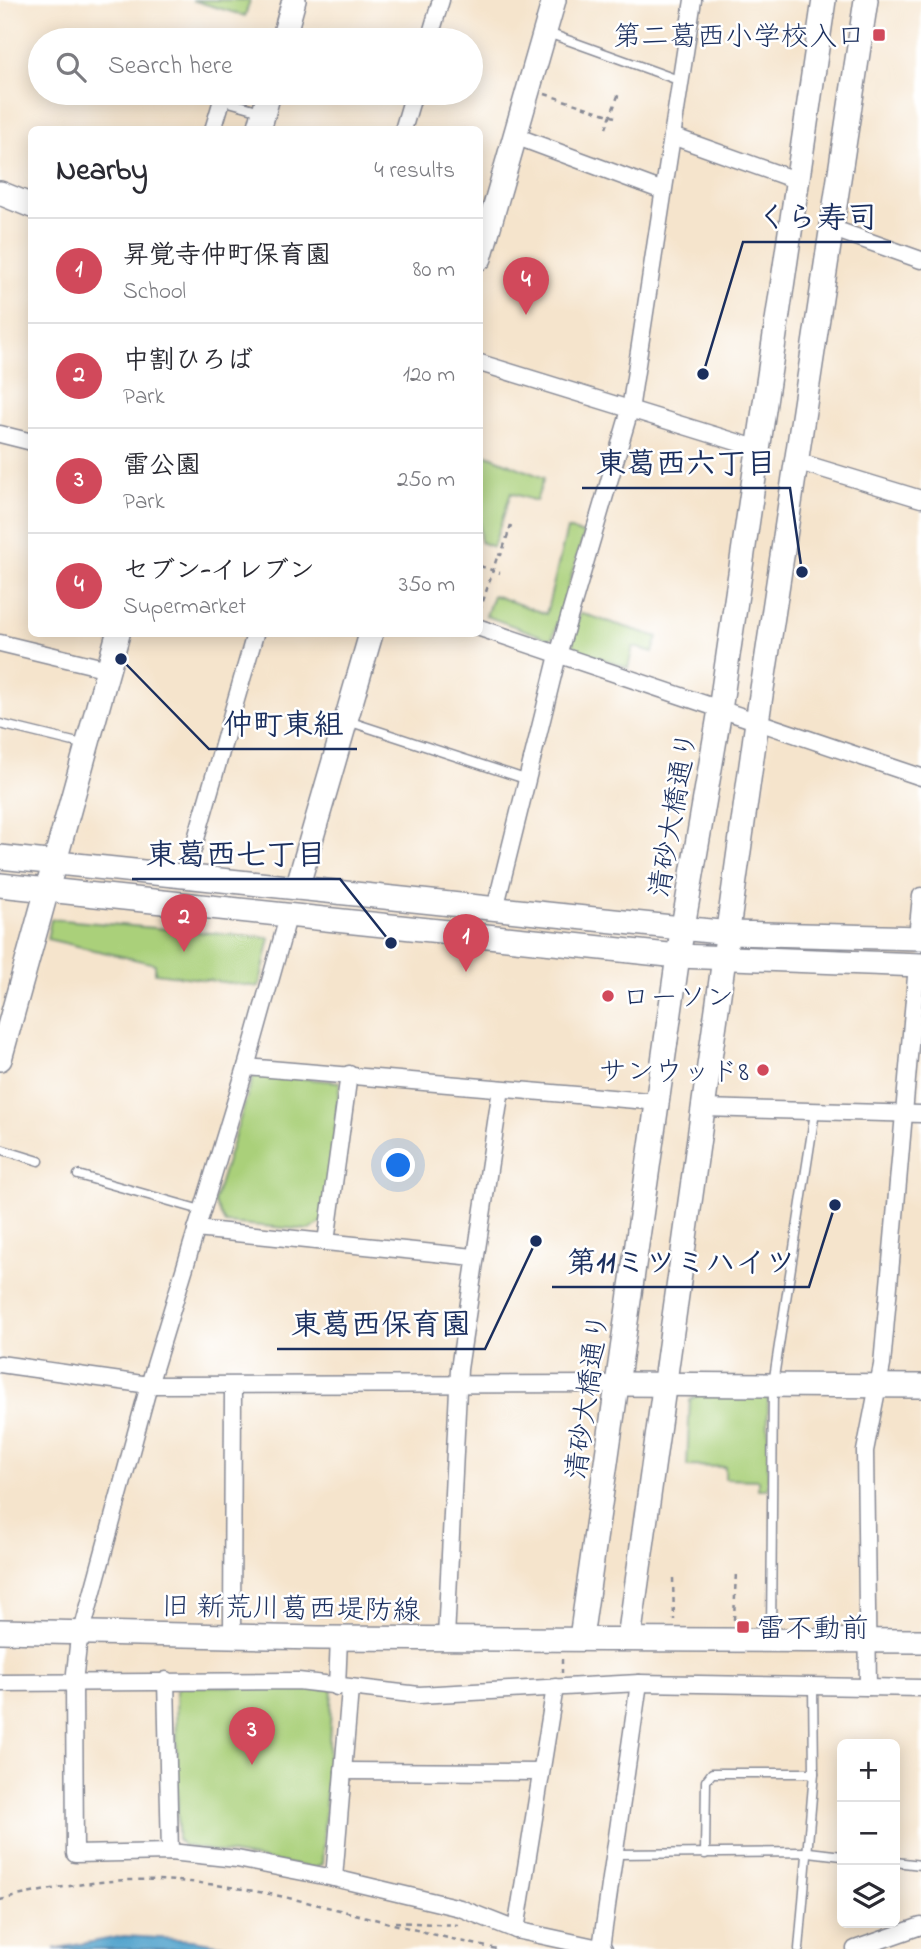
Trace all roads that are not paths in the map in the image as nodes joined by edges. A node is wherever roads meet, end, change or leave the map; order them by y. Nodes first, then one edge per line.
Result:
1 (294, 0) edge
2 (441, 0) edge
3 (554, 0) edge
4 (693, 0) edge
5 (824, 0) edge
6 (866, 0) edge
7 (286, 28) edge
8 (433, 28) edge
9 (545, 32) junction
10 (681, 81) junction
11 (220, 105) edge
12 (241, 105) edge
13 (410, 105) edge
14 (264, 111) edge
15 (214, 126) edge
16 (404, 126) edge
17 (515, 136) junction
18 (672, 136) junction
19 (798, 181) junction
20 (663, 191) junction
21 (0, 193) edge
22 (28, 204) edge
23 (831, 228) junction
24 (483, 248) edge
25 (921, 260) edge
26 (483, 364) edge
27 (630, 410) junction
28 (0, 434) edge
29 (28, 441) edge
30 (756, 448) junction
31 (796, 461) junction
32 (921, 499) edge
33 (483, 629) edge
34 (117, 637) edge
35 (255, 637) edge
36 (370, 637) edge
37 (0, 643) edge
38 (558, 655) junction
39 (108, 669) junction
40 (720, 710) junction
41 (345, 720) junction
42 (757, 722) junction
43 (0, 724) edge
44 (86, 745) junction
45 (921, 777) edge
46 (528, 779) junction
47 (0, 857) edge
48 (52, 862) junction
49 (185, 877) junction
50 (0, 885) edge
51 (297, 888) junction
52 (45, 890) junction
53 (921, 897) edge
54 (495, 909) junction
55 (288, 917) junction
56 (682, 929) junction
57 (729, 933) junction
58 (919, 938) edge
59 (678, 956) junction
60 (725, 959) junction
61 (919, 965) edge
62 (0, 1059) edge
63 (246, 1067) junction
64 (349, 1074) junction
65 (501, 1089) junction
66 (659, 1102) junction
67 (704, 1108) junction
68 (815, 1112) junction
69 (914, 1114) edge
70 (0, 1149) edge
71 (39, 1161) dead end
72 (78, 1175) dead end
73 (201, 1210) junction
74 (196, 1229) junction
75 (326, 1242) junction
76 (474, 1257) junction
77 (0, 1364) edge
78 (618, 1384) junction
79 (773, 1384) junction
80 (877, 1384) junction
81 (149, 1385) junction
82 (458, 1385) junction
83 (663, 1385) junction
84 (921, 1386) edge
85 (233, 1387) junction
86 (0, 1632) edge
87 (81, 1634) junction
88 (232, 1637) junction
89 (339, 1638) junction
90 (446, 1639) junction
91 (629, 1639) junction
92 (771, 1640) junction
93 (868, 1641) junction
94 (921, 1641) edge
95 (571, 1643) junction
96 (166, 1680) junction
97 (558, 1681) junction
98 (74, 1682) junction
99 (0, 1683) edge
100 (639, 1683) junction
101 (813, 1686) junction
102 (868, 1687) junction
103 (344, 1688) junction
104 (921, 1688) edge
105 (343, 1771) junction
106 (540, 1772) junction
107 (814, 1773) junction
108 (170, 1852) junction
109 (809, 1852) junction
110 (614, 1854) junction
111 (705, 1854) junction
112 (837, 1855) edge
113 (900, 1863) edge
114 (921, 1865) edge
115 (334, 1878) junction
116 (921, 1926) edge
117 (516, 1930) junction
118 (603, 1949) edge
119 (799, 1949) edge
120 (855, 1949) edge

1 - 7 street
2 - 8 street
3 - 9 street
4 - 10 street
5 - 19 street, 清砂大橋通り
6 - 23 street
9 - 10 lane
9 - 17 street
10 - 18 street
11 - 15 street
12 - 14 lane
13 - 16 street
17 - 20 street
17 - 24 street
18 - 19 street
18 - 20 street
19 - 30 street, 清砂大橋通り
20 - 27 street
21 - 22 street
23 - 25 street
23 - 31 street
26 - 27 street
27 - 30 street
27 - 38 street
28 - 29 street
30 - 40 street, 清砂大橋通り
31 - 32 street
31 - 42 street
33 - 38 street
34 - 39 street
35 - 49 street
36 - 41 street
37 - 39 street
38 - 40 street
38 - 46 street
39 - 44 street
40 - 42 street
40 - 56 street, 清砂大橋通り
41 - 46 lane
41 - 51 street
42 - 45 street
42 - 57 street
43 - 44 lane
44 - 48 street
46 - 54 street
47 - 48 street
48 - 49 street
48 - 52 street
49 - 51 street
50 - 52 street
51 - 54 street
52 - 55 street
52 - 62 street
53 - 58 street
54 - 56 street
55 - 59 street
55 - 63 street
56 - 57 street
56 - 59 street, 清砂大橋通り
57 - 58 street
57 - 60 street
59 - 60 street
59 - 66 street, 清砂大橋通り
60 - 61 street
60 - 67 street
61 - 69 street
63 - 64 street
63 - 73 street
64 - 65 street
64 - 75 street
65 - 66 street
65 - 76 street
66 - 78 street, 清砂大橋通り
67 - 68 street
67 - 83 street
68 - 69 street
68 - 79 lane
69 - 80 street
70 - 71 lane
72 - 73 lane
73 - 74 street
74 - 75 street
74 - 81 street
75 - 76 street
76 - 82 street
77 - 81 street
78 - 82 street
78 - 83 street
78 - 95 street, 清砂大橋通り
79 - 80 street
79 - 83 street
79 - 92 lane
80 - 84 street
80 - 93 street
81 - 85 street
81 - 87 street
82 - 85 street
82 - 90 street
83 - 91 street
85 - 88 street
86 - 87 street, 旧 新荒川葛西堤防線
87 - 88 street, 旧 新荒川葛西堤防線
87 - 98 street
88 - 89 street, 旧 新荒川葛西堤防線
89 - 90 street, 旧 新荒川葛西堤防線
89 - 103 street
90 - 95 street, 旧 新荒川葛西堤防線
91 - 92 street, 旧 新荒川葛西堤防線
91 - 95 street, 旧 新荒川葛西堤防線
92 - 93 street, 旧 新荒川葛西堤防線
93 - 94 street, 旧 新荒川葛西堤防線
93 - 102 street
96 - 98 street
96 - 103 street
96 - 108 street
97 - 100 street
97 - 103 street
97 - 106 street
98 - 99 street
98 - 108 street
100 - 101 street
100 - 110 street
101 - 102 street
101 - 107 lane
102 - 104 street
103 - 105 street
105 - 106 street
105 - 115 street
106 - 117 street
107 - 109 lane
107 - 111 lane
108 - 115 street
109 - 111 lane
109 - 112 lane
109 - 119 lane
110 - 111 lane
110 - 118 street
113 - 114 lane
115 - 117 street
116 - 120 street
117 - 118 street

